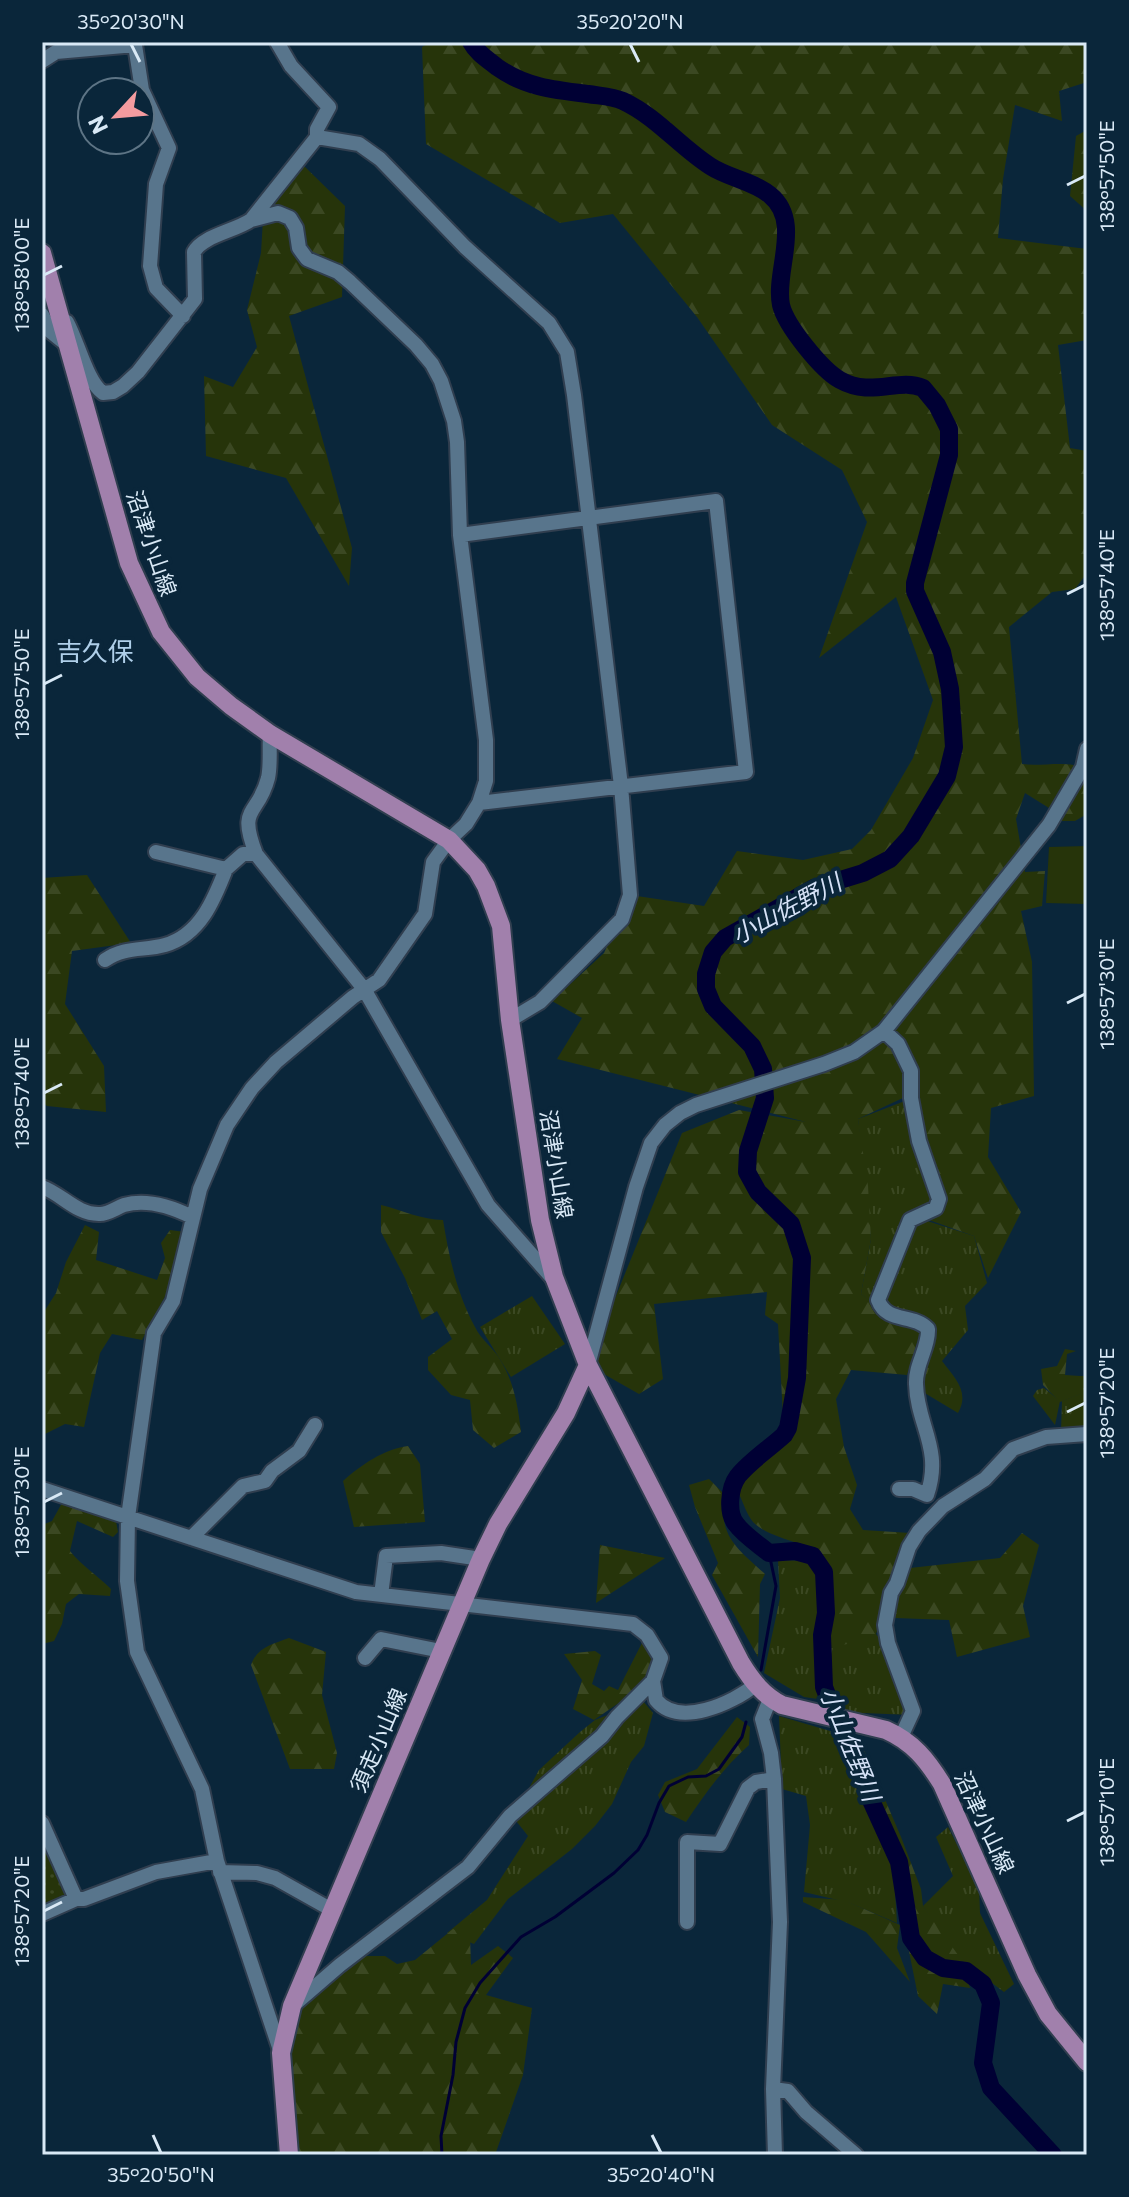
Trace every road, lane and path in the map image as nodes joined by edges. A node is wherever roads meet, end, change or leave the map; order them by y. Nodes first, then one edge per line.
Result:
1 (277, 42) edge
2 (135, 43) edge
3 (42, 61) edge
4 (317, 137) junction
5 (251, 220) junction
6 (42, 253) edge
7 (48, 308) edge
8 (183, 316) junction
9 (588, 517) junction
10 (460, 535) junction
11 (270, 734) junction
12 (1087, 749) edge
13 (1085, 768) edge
14 (621, 786) junction
15 (479, 803) junction
16 (449, 840) junction
17 (156, 852) dead end
18 (256, 854) junction
19 (226, 869) junction
20 (105, 960) dead end
21 (364, 989) junction
22 (510, 1020) junction
23 (884, 1031) junction
24 (42, 1187) edge
25 (192, 1217) junction
26 (557, 1283) junction
27 (588, 1365) junction
28 (315, 1425) dead end
29 (1087, 1434) edge
30 (42, 1489) edge
31 (899, 1489) dead end
32 (927, 1495) junction
33 (938, 1514) junction
34 (128, 1517) junction
35 (191, 1538) junction
36 (481, 1559) junction
37 (381, 1595) junction
38 (461, 1604) junction
39 (441, 1651) junction
40 (365, 1658) dead end
41 (653, 1681) junction
42 (755, 1685) junction
43 (770, 1699) junction
44 (901, 1737) junction
45 (774, 1779) junction
46 (42, 1823) edge
47 (219, 1867) junction
48 (76, 1899) junction
49 (332, 1910) junction
50 (42, 1914) edge
51 (687, 1922) dead end
52 (292, 2006) junction
53 (281, 2053) junction
54 (1087, 2062) edge
55 (773, 2089) junction
56 (289, 2155) edge
57 (775, 2155) edge
58 (856, 2155) edge

1 - 4 street
2 - 3 street
2 - 8 street
4 - 5 street
4 - 9 street
5 - 8 street
5 - 10 street
6 - 7 main road, 沼津小山線
7 - 8 street
7 - 11 main road, 沼津小山線
9 - 10 street
9 - 14 street
9 - 14 street
10 - 15 street
11 - 16 main road, 沼津小山線
11 - 18 street
12 - 13 street
13 - 23 street
14 - 15 street
14 - 22 street
15 - 16 street
16 - 21 street
16 - 22 main road, 沼津小山線
17 - 19 street
18 - 19 street
18 - 21 street
19 - 20 street
21 - 25 street
21 - 26 street
22 - 26 main road, 沼津小山線
23 - 27 street
23 - 32 street
24 - 25 street
25 - 34 street
26 - 27 main road, 沼津小山線
27 - 36 main road, 須走小山線
27 - 42 main road, 沼津小山線
28 - 35 street
29 - 33 street
30 - 34 street
31 - 32 street
32 - 33 street
33 - 44 street
34 - 35 street
34 - 47 street
35 - 37 street
36 - 37 street
36 - 38 main road, 須走小山線
37 - 38 street
38 - 39 main road, 須走小山線
38 - 41 street
39 - 40 street
39 - 49 main road, 須走小山線
41 - 42 street
41 - 52 street
42 - 43 main road, 沼津小山線
43 - 44 main road, 沼津小山線
43 - 45 street
44 - 54 main road, 沼津小山線
45 - 51 street
45 - 55 street
46 - 48 street
47 - 48 street
47 - 49 street
47 - 53 street
48 - 50 street
49 - 52 main road, 須走小山線
52 - 53 main road, 須走小山線
53 - 56 main road, 須走小山線
55 - 57 street
55 - 58 street

